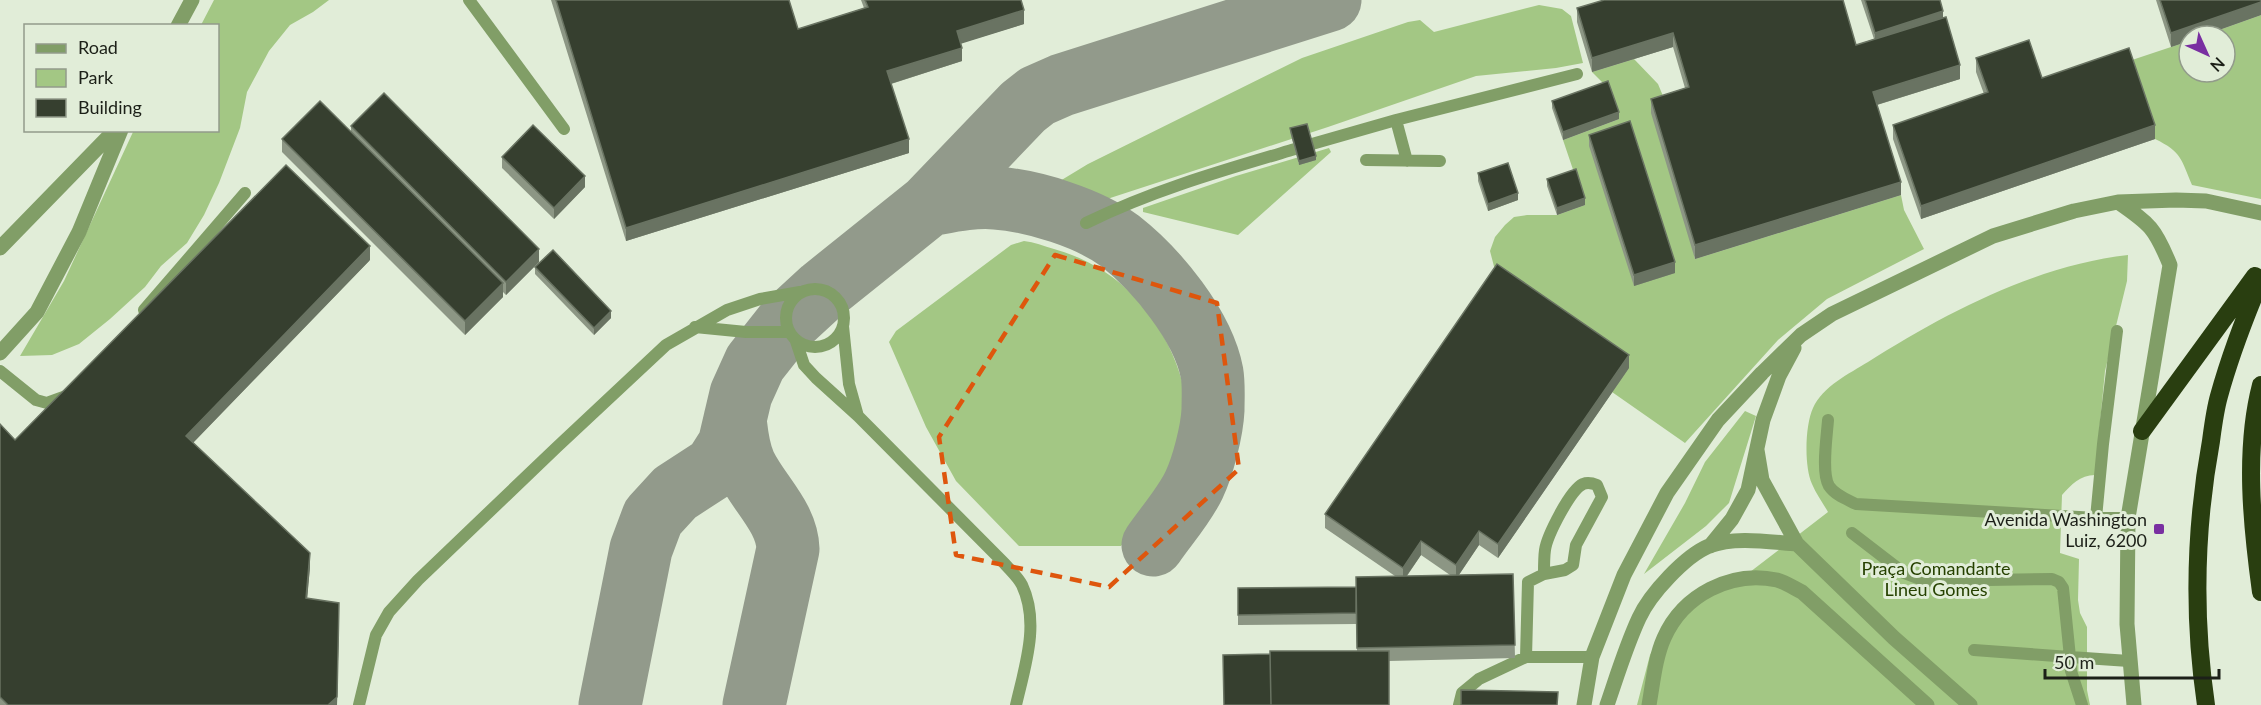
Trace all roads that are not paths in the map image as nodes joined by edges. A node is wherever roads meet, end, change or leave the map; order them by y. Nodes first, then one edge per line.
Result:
1 (192, 0) edge
2 (470, 0) edge
3 (179, 24) edge
4 (1577, 74) dead end
5 (1396, 120) junction
6 (564, 129) dead end
7 (114, 132) edge
8 (120, 132) edge
9 (1312, 144) edge
10 (1295, 149) edge
11 (1366, 160) dead end
12 (1407, 161) junction
13 (1440, 161) dead end
14 (245, 193) dead end
15 (2118, 202) junction
16 (2261, 213) edge
17 (1086, 223) dead end
18 (0, 248) edge
19 (2261, 267) edge
20 (2261, 279) edge
21 (800, 292) junction
22 (135, 321) edge
23 (843, 326) junction
24 (695, 327) junction
25 (2118, 331) dead end
26 (1802, 335) junction
27 (792, 337) junction
28 (0, 353) edge
29 (0, 371) edge
30 (82, 384) edge
31 (2261, 385) edge
32 (858, 416) junction
33 (1828, 420) dead end
34 (2142, 431) junction
35 (1757, 450) junction
36 (2096, 518) junction
37 (2128, 518) junction
38 (1852, 533) dead end
39 (1797, 544) junction
40 (1710, 546) junction
41 (1544, 574) junction
42 (2261, 592) edge
43 (1974, 650) dead end
44 (1526, 657) junction
45 (1592, 657) junction
46 (2070, 657) junction
47 (2129, 661) junction
48 (1610, 702) edge
49 (1923, 703) edge
50 (359, 705) edge
51 (1016, 705) edge
52 (1459, 705) edge
53 (1584, 705) edge
54 (1648, 705) edge
55 (1970, 705) edge
56 (2082, 705) edge
57 (2134, 705) edge
58 (2206, 705) edge

1 - 3 street
2 - 6 lane
4 - 5 lane
5 - 9 lane
5 - 12 lane
7 - 18 street
8 - 28 street
10 - 17 lane
11 - 12 lane
12 - 13 lane
14 - 22 lane
15 - 16 street
15 - 26 street
15 - 34 street
19 - 34 highway
20 - 58 highway
21 - 23 lane
21 - 24 lane
21 - 27 lane
23 - 27 lane
23 - 32 lane
24 - 27 lane
24 - 50 lane
25 - 36 lane
26 - 35 street
26 - 45 street
27 - 32 lane
29 - 30 lane
31 - 42 highway
32 - 51 lane
33 - 36 lane
34 - 37 street
35 - 39 street
35 - 40 street
36 - 37 lane
37 - 47 street
38 - 46 lane
39 - 40 street
39 - 55 street
40 - 48 street
41 - 41 lane
41 - 44 lane
43 - 46 lane
44 - 45 lane
44 - 52 lane
45 - 53 street
46 - 47 lane
46 - 56 lane
47 - 57 street
49 - 54 street

